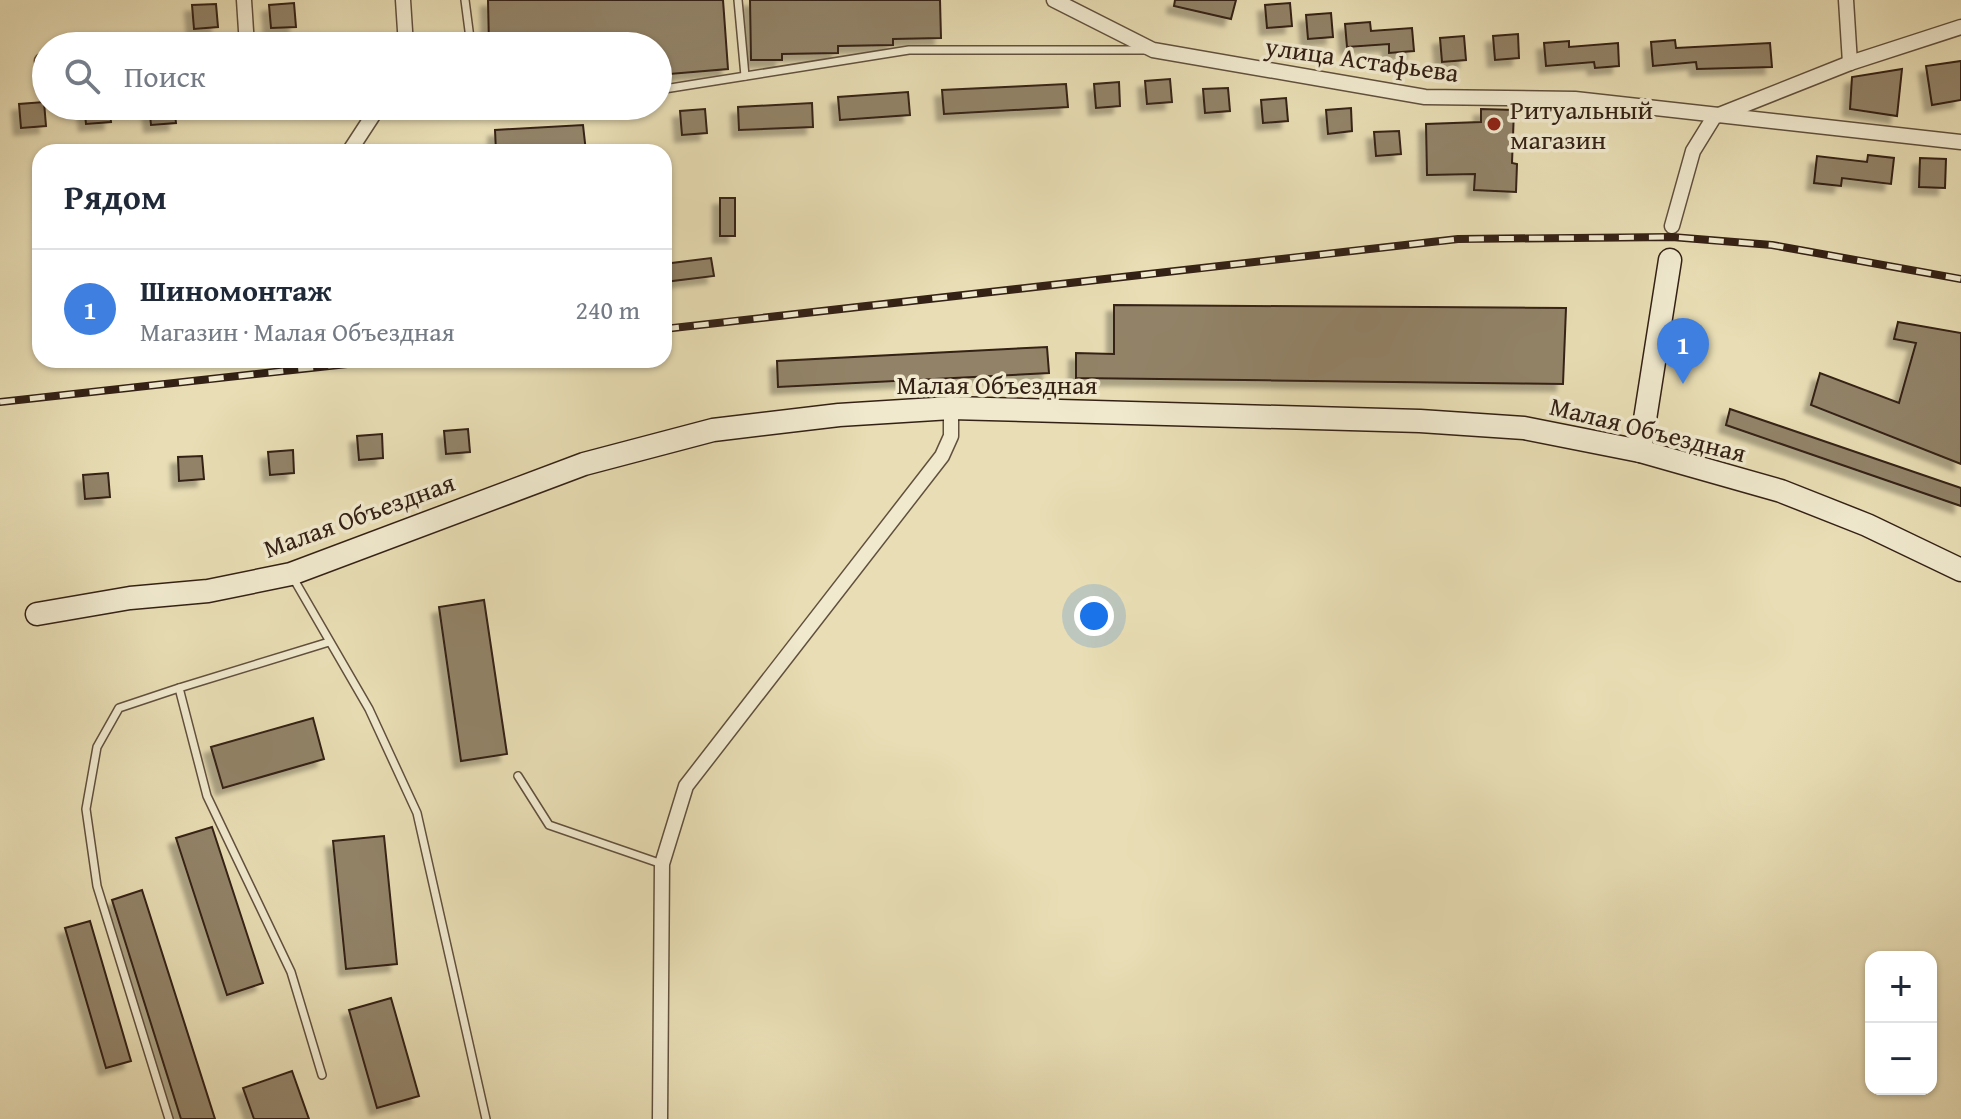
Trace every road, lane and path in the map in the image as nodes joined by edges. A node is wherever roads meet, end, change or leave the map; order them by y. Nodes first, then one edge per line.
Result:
1 (244, 0) edge
2 (403, 0) edge
3 (465, 0) edge
4 (738, 0) edge
5 (1054, 0) edge
6 (1846, 0) edge
7 (1961, 27) edge
8 (246, 32) edge
9 (405, 32) edge
10 (469, 32) edge
11 (1153, 50) junction
12 (1850, 63) junction
13 (745, 76) junction
14 (672, 88) edge
15 (1714, 117) junction
16 (370, 120) edge
17 (1961, 142) edge
18 (354, 144) edge
19 (1672, 226) dead end
20 (1670, 260) dead end
21 (951, 408) junction
22 (1640, 451) junction
23 (1961, 570) edge
24 (291, 574) junction
25 (37, 614) dead end
26 (329, 642) junction
27 (179, 688) junction
28 (518, 776) dead end
29 (662, 864) junction
30 (322, 1075) dead end
31 (169, 1119) edge
32 (486, 1119) edge
33 (660, 1119) edge

1 - 8 street
2 - 9 street
3 - 10 lane
4 - 13 lane
5 - 11 street, улица Астафьева
6 - 12 street
7 - 12 street
11 - 13 lane
11 - 15 street, улица Астафьева
12 - 15 street
13 - 14 lane
15 - 17 street, улица Астафьева
15 - 19 street
16 - 18 street
20 - 22 main road
21 - 22 main road, Малая Объездная
21 - 24 main road, Малая Объездная
21 - 29 street
22 - 23 main road, Малая Объездная
24 - 25 main road, Малая Объездная
24 - 26 lane
26 - 27 lane
26 - 32 lane
27 - 30 lane
27 - 31 lane
28 - 29 lane
29 - 33 street

